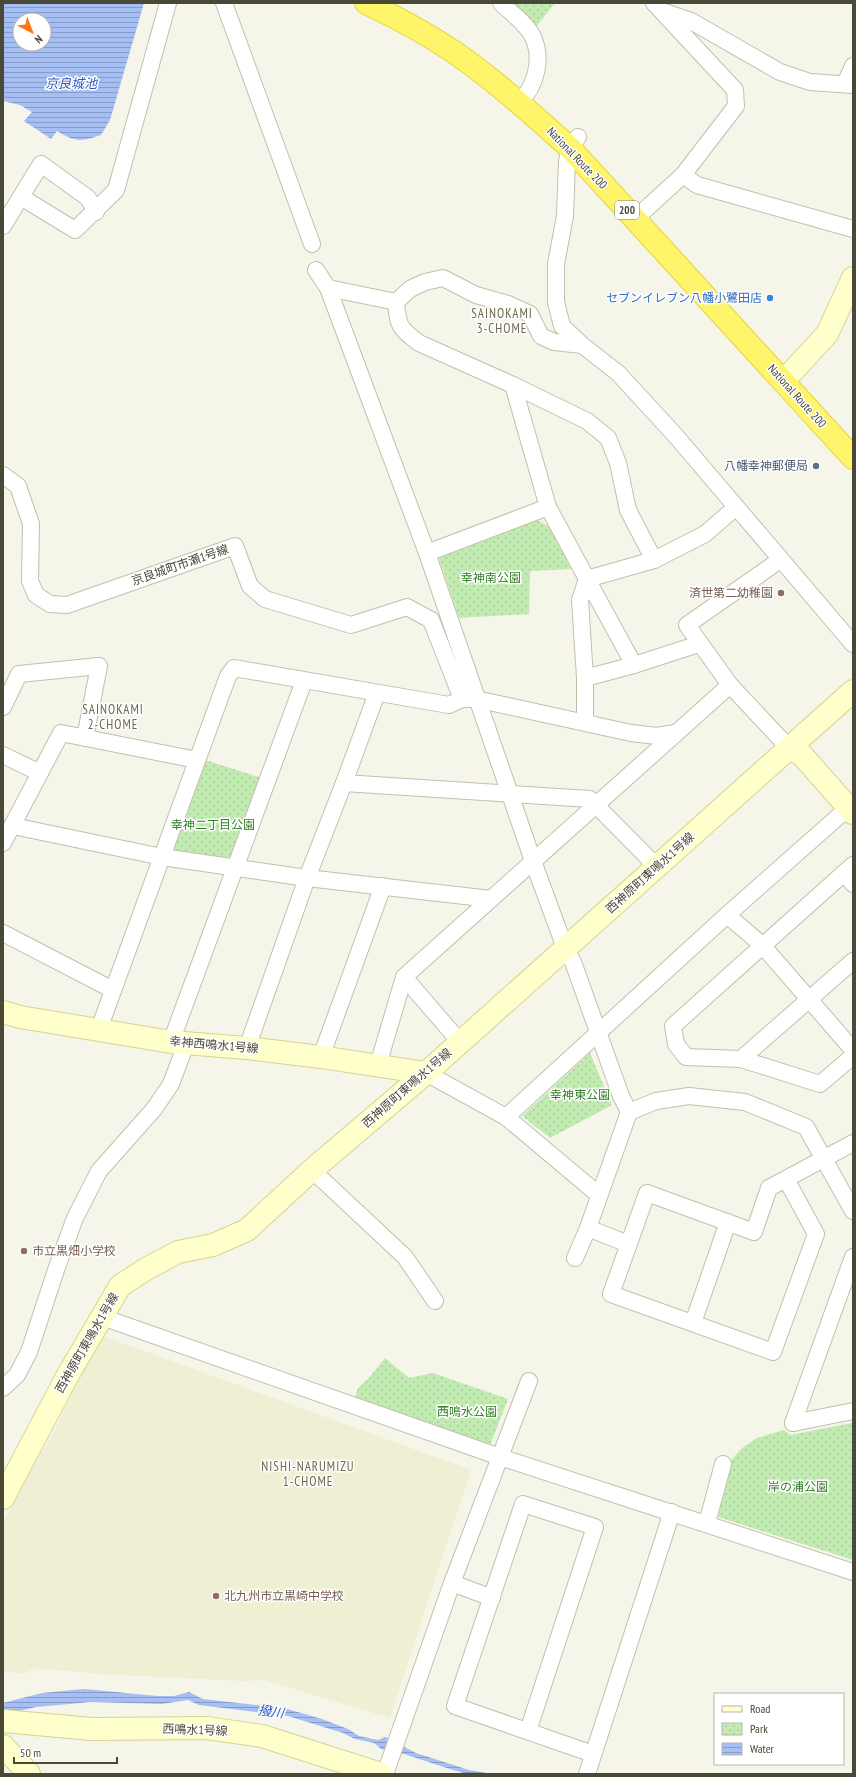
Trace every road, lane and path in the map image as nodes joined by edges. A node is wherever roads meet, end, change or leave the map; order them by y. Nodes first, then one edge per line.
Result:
1 (168, 3) edge
2 (224, 3) edge
3 (366, 3) edge
4 (398, 3) edge
5 (501, 3) edge
6 (657, 7) edge
7 (853, 66) edge
8 (849, 84) edge
9 (524, 98) junction
10 (574, 142) junction
11 (683, 175) junction
12 (21, 197) junction
13 (96, 212) junction
14 (640, 213) junction
15 (3, 226) edge
16 (853, 229) edge
17 (312, 244) dead end
18 (316, 270) dead end
19 (853, 278) edge
20 (328, 288) junction
21 (396, 302) junction
22 (848, 302) edge
23 (582, 345) junction
24 (787, 376) junction
25 (514, 385) junction
26 (853, 436) edge
27 (853, 458) edge
28 (3, 475) edge
29 (548, 507) junction
30 (736, 508) junction
31 (427, 553) junction
32 (654, 560) junction
33 (780, 560) junction
34 (587, 579) junction
35 (699, 644) junction
36 (853, 644) edge
37 (634, 665) junction
38 (585, 678) junction
39 (304, 681) junction
40 (730, 685) junction
41 (853, 691) edge
42 (377, 693) junction
43 (469, 699) junction
44 (3, 707) edge
45 (585, 722) junction
46 (675, 733) junction
47 (85, 738) junction
48 (789, 748) junction
49 (3, 755) edge
50 (197, 760) junction
51 (40, 773) junction
52 (344, 783) junction
53 (509, 794) junction
54 (597, 806) junction
55 (850, 810) edge
56 (13, 826) junction
57 (3, 843) edge
58 (162, 857) junction
59 (533, 861) junction
60 (234, 867) junction
61 (657, 867) junction
62 (850, 874) edge
63 (307, 878) junction
64 (383, 886) junction
65 (491, 899) junction
66 (727, 915) junction
67 (3, 933) edge
68 (762, 945) junction
69 (565, 948) junction
70 (853, 961) edge
71 (404, 977) junction
72 (113, 990) junction
73 (810, 1000) junction
74 (3, 1012) edge
75 (99, 1029) junction
76 (599, 1032) junction
77 (460, 1042) junction
78 (179, 1043) junction
79 (247, 1048) junction
80 (853, 1050) edge
81 (853, 1056) edge
82 (321, 1057) junction
83 (741, 1059) junction
84 (378, 1065) junction
85 (426, 1073) junction
86 (629, 1112) junction
87 (506, 1117) junction
88 (853, 1143) edge
89 (824, 1157) junction
90 (312, 1170) junction
91 (786, 1179) junction
92 (599, 1195) junction
93 (853, 1211) edge
94 (728, 1222) junction
95 (588, 1228) junction
96 (628, 1244) junction
97 (853, 1257) edge
98 (575, 1258) dead end
99 (435, 1301) dead end
100 (102, 1316) junction
101 (693, 1323) junction
102 (530, 1381) dead end
103 (3, 1388) edge
104 (853, 1411) edge
105 (500, 1457) junction
106 (723, 1464) dead end
107 (3, 1498) edge
108 (672, 1512) junction
109 (706, 1523) junction
110 (853, 1572) edge
111 (452, 1583) junction
112 (492, 1598) junction
113 (3, 1721) edge
114 (528, 1731) junction
115 (3, 1746) edge
116 (593, 1754) junction
117 (384, 1772) edge
118 (29, 1774) edge
119 (587, 1774) edge

1 - 13 street
2 - 17 street
3 - 9 highway, National Route 200 / 200
4 - 9 highway, National Route 200 / 200
5 - 9 street
6 - 8 street
6 - 11 street
7 - 8 street
9 - 10 highway, National Route 200 / 200
10 - 14 highway, National Route 200 / 200
10 - 23 street
11 - 14 street
11 - 16 street
12 - 13 street
12 - 13 street
12 - 15 street
14 - 24 highway, National Route 200 / 200
18 - 20 street
19 - 22 street
20 - 21 street
20 - 31 street
21 - 23 street
21 - 25 street
22 - 24 street
23 - 30 street
24 - 26 highway, National Route 200 / 200
24 - 27 highway, National Route 200 / 200
25 - 29 street
25 - 32 street
28 - 43 street, 京良城町市瀬1号線
29 - 31 street
29 - 34 street
30 - 32 street
30 - 33 street
31 - 43 street
32 - 34 street
33 - 35 street
33 - 36 street
34 - 37 street
34 - 38 street
35 - 37 street
35 - 40 street
37 - 38 street
38 - 45 street
39 - 42 street
39 - 50 street
39 - 60 street
40 - 46 street
40 - 48 street
41 - 48 street, 西神原町東鳴水1号線
42 - 43 street
42 - 52 street
43 - 45 street
43 - 53 street
44 - 47 street
45 - 46 street
46 - 54 street
47 - 50 street
47 - 51 street
48 - 55 street
48 - 61 street, 西神原町東鳴水1号線
49 - 51 street
50 - 58 street
51 - 56 street
52 - 53 street
52 - 63 street
53 - 54 street
53 - 59 street
54 - 59 street
54 - 61 street
55 - 66 street
56 - 57 street
56 - 58 street
58 - 60 street
58 - 72 street
59 - 65 street
59 - 69 street
60 - 63 street
60 - 78 street
61 - 69 street, 西神原町東鳴水1号線
62 - 68 street
63 - 64 street
63 - 79 street
64 - 65 street
64 - 82 street
65 - 71 street
66 - 68 street
66 - 76 street
67 - 72 street
68 - 73 street
68 - 83 street
69 - 76 street
69 - 77 street, 西神原町東鳴水1号線
70 - 73 street
71 - 77 street
71 - 84 street
72 - 75 street
73 - 80 street
73 - 83 street
74 - 75 street, 幸神西鳴水1号線
75 - 78 street, 幸神西鳴水1号線
76 - 86 street
76 - 87 street
77 - 85 street, 西神原町東鳴水1号線
78 - 79 street, 幸神西鳴水1号線
78 - 103 street
79 - 82 street, 幸神西鳴水1号線
81 - 83 street
82 - 84 street, 幸神西鳴水1号線
84 - 85 street, 幸神西鳴水1号線
85 - 87 street
85 - 90 street, 西神原町東鳴水1号線
86 - 89 street
86 - 92 street
87 - 92 street
88 - 89 street
89 - 91 street
89 - 93 street
90 - 99 street
90 - 100 street, 西神原町東鳴水1号線
91 - 94 street
91 - 101 street
92 - 95 street
94 - 96 street
94 - 101 street
95 - 96 street
95 - 98 street
96 - 101 street
97 - 104 street
100 - 105 street
100 - 107 street, 西神原町東鳴水1号線
102 - 105 street
105 - 108 street
105 - 111 street
106 - 109 street
108 - 109 street
108 - 116 street
109 - 110 street
111 - 112 street
111 - 117 street
112 - 114 street
112 - 114 street
113 - 117 street, 西鳴水1号線
114 - 116 street
115 - 118 street
116 - 119 street

